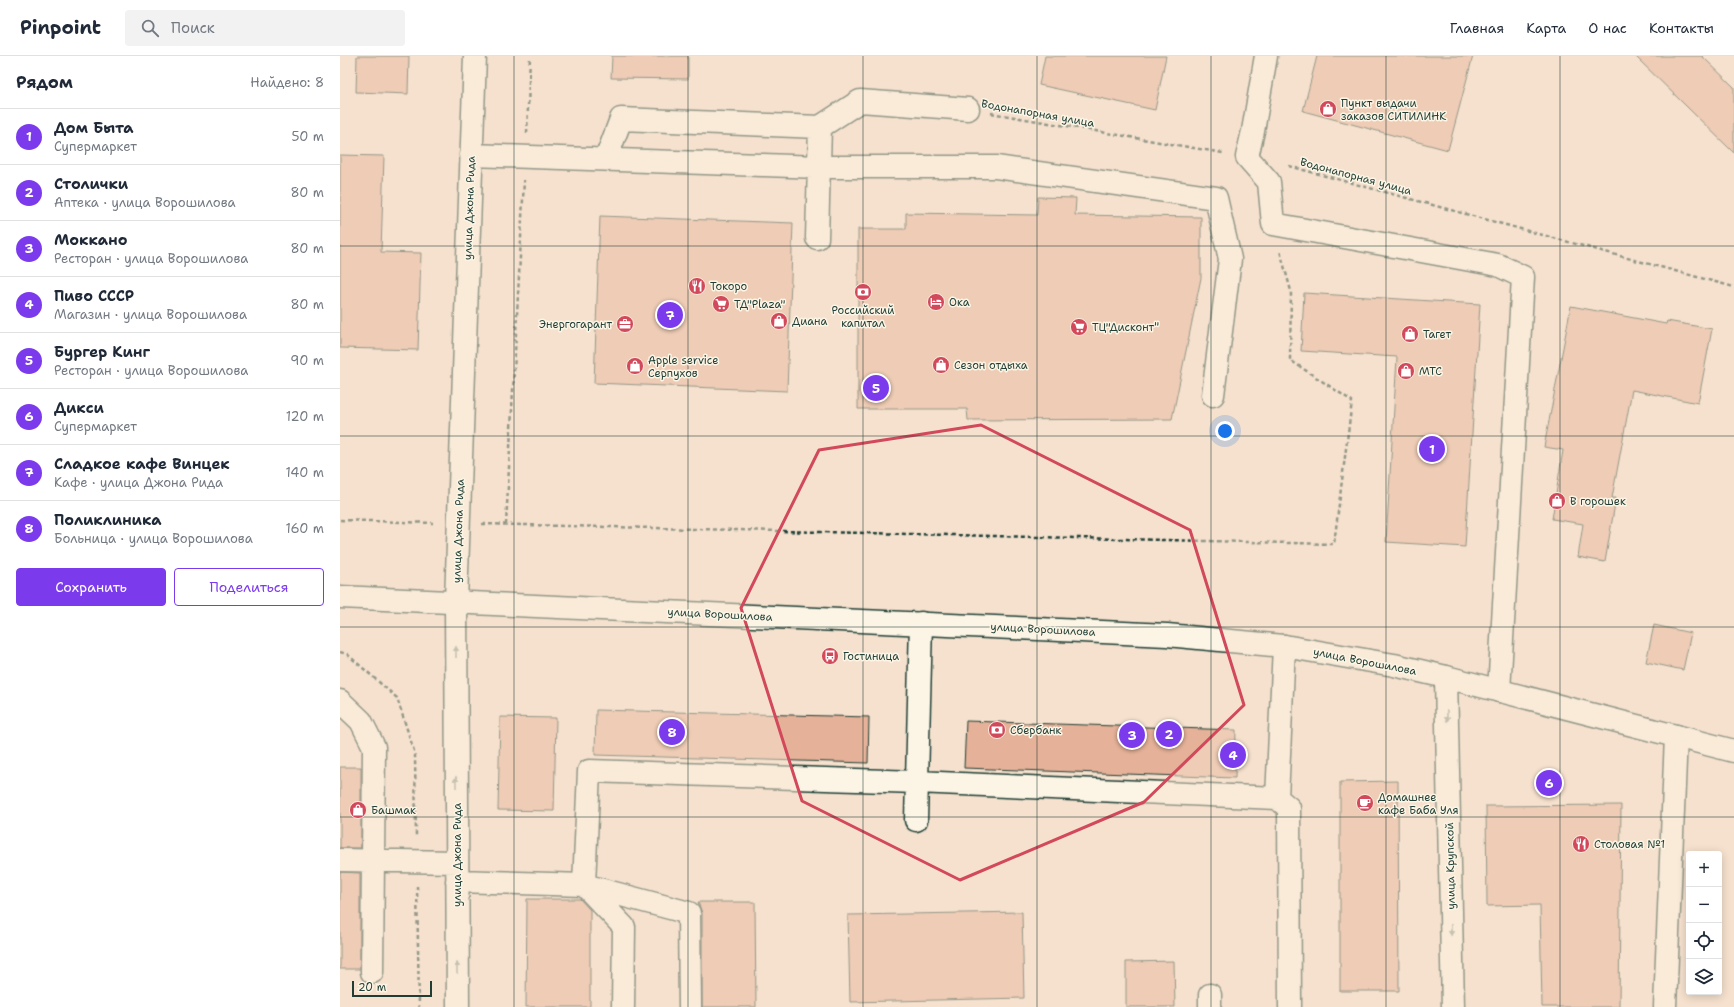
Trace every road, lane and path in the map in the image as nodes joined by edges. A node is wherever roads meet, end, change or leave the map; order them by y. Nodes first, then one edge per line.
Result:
1 (475, 56) edge
2 (530, 56) edge
3 (1266, 56) edge
4 (968, 110) joint
5 (820, 127) junction
6 (471, 155) junction
7 (526, 156) junction
8 (1247, 157) junction
9 (606, 159) junction
10 (1288, 166) dead end
11 (819, 167) junction
12 (1273, 224) junction
13 (818, 238) dead end
14 (1734, 287) edge
15 (1213, 395) dead end
16 (340, 520) edge
17 (458, 524) junction
18 (506, 525) junction
19 (340, 598) edge
20 (456, 602) junction
21 (921, 624) junction
22 (1284, 646) junction
23 (340, 652) edge
24 (1446, 677) junction
25 (1499, 691) junction
26 (340, 702) edge
27 (1676, 736) junction
28 (1734, 751) edge
29 (917, 782) junction
30 (1277, 798) junction
31 (916, 820) dead end
32 (340, 860) edge
33 (373, 861) junction
34 (417, 861) junction
35 (457, 871) junction
36 (584, 885) junction
37 (372, 972) dead end
38 (419, 1007) edge
39 (458, 1007) edge
40 (623, 1007) edge
41 (690, 1007) edge
42 (1290, 1007) edge
43 (1453, 1007) edge
44 (1665, 1007) edge

1 - 6 main road, улица Джона Рида
2 - 7 path
3 - 8 main road
4 - 5 main road
4 - 8 path, Водонапорная улица
5 - 9 main road
5 - 11 main road
6 - 7 main road
6 - 17 main road, улица Джона Рида
7 - 9 main road
7 - 18 path
8 - 12 main road
9 - 11 main road
10 - 14 path, Водонапорная улица
11 - 13 main road
11 - 15 main road
12 - 18 path
12 - 25 main road
16 - 17 path
17 - 18 path
17 - 20 main road, улица Джона Рида
19 - 20 main road, улица Ворошилова
20 - 21 main road, улица Ворошилова
35 -> 20 main road, улица Джона Рида
21 - 22 main road, улица Ворошилова
21 - 29 main road
22 - 24 main road, улица Ворошилова
22 - 30 main road
23 - 34 path
24 - 25 main road, улица Ворошилова
24 -> 43 main road, улица Крупской
25 - 27 main road, улица Ворошилова
26 - 33 main road
27 - 28 main road, улица Ворошилова
27 - 44 main road
29 - 30 main road
29 - 31 main road
29 - 36 main road
30 - 42 main road
32 - 33 main road
33 - 34 main road
33 - 37 main road
34 - 35 main road
34 - 38 path
35 - 36 main road
39 -> 35 main road, улица Джона Рида
36 - 40 main road
36 - 41 main road

